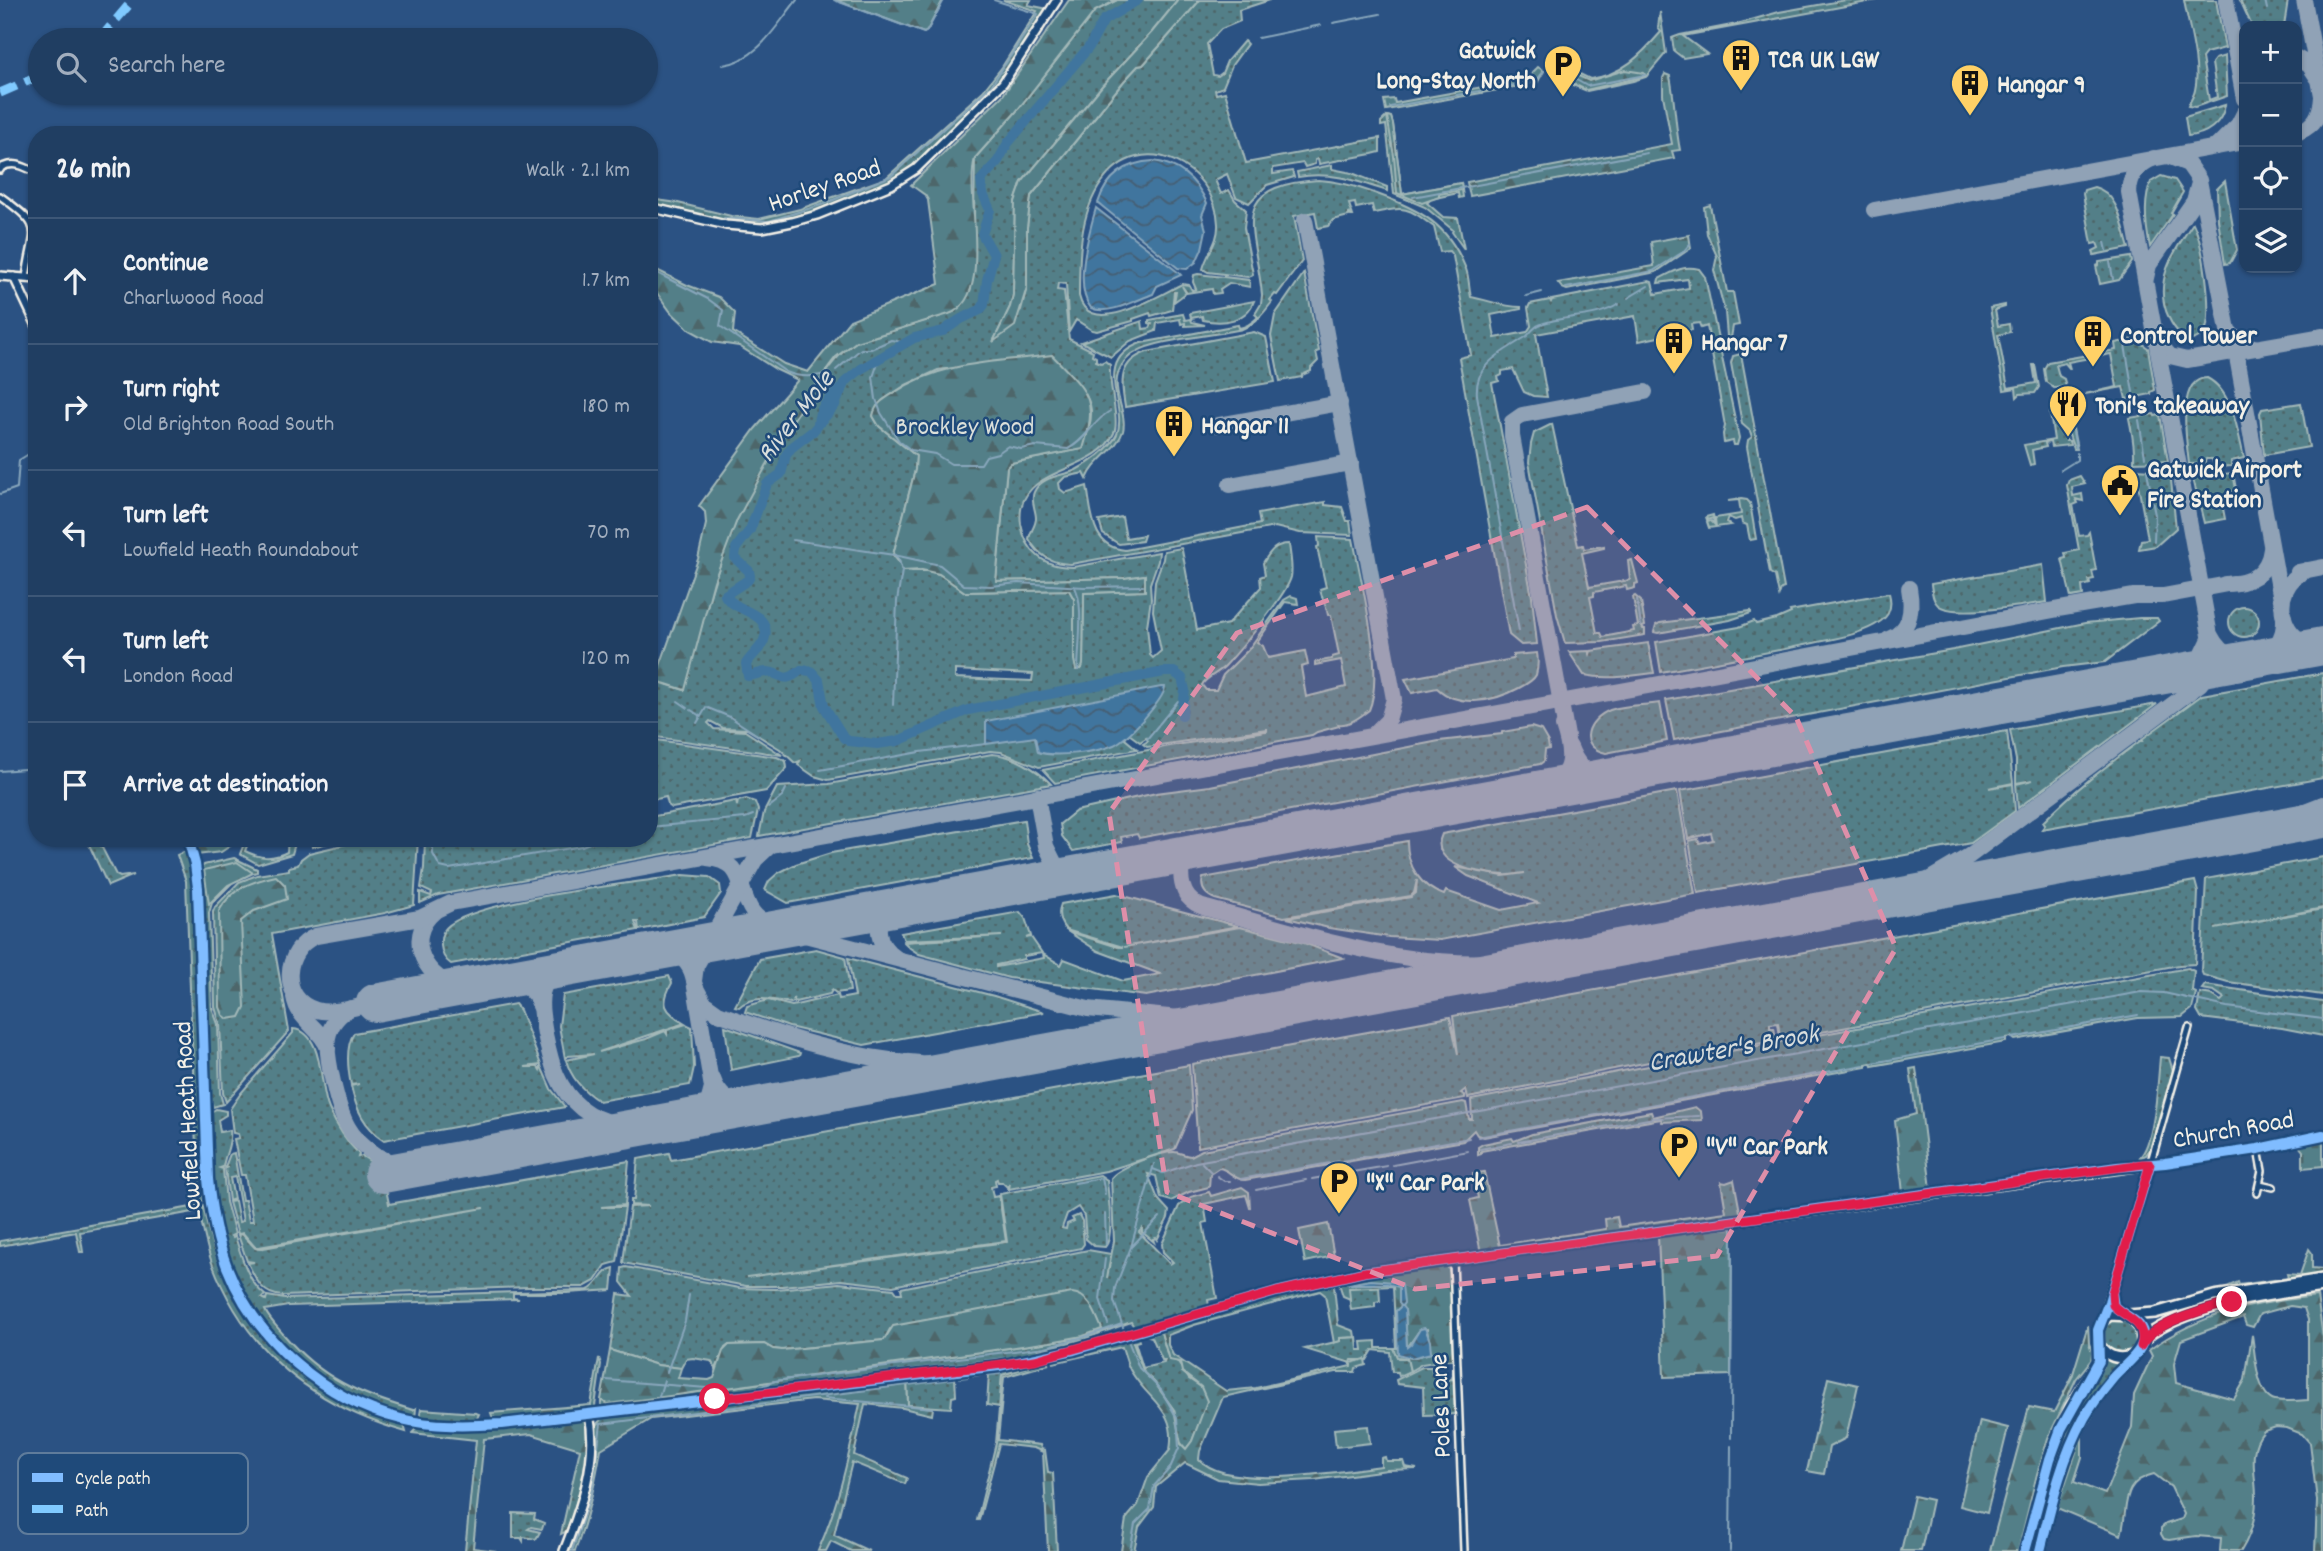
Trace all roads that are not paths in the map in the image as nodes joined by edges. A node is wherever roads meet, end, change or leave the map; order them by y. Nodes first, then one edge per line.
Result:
1 (1057, 0) edge
2 (28, 169) edge
3 (0, 170) edge
4 (0, 196) edge
5 (658, 209) edge
6 (28, 218) edge
7 (28, 269) edge
8 (0, 276) edge
9 (14, 278) junction
10 (26, 278) joint
11 (28, 310) edge
12 (190, 847) edge
13 (2189, 1028) dead end
14 (2323, 1135) edge
15 (2258, 1149) junction
16 (2150, 1164) junction
17 (2260, 1184) junction
18 (2273, 1187) dead end
19 (2257, 1193) dead end
20 (1453, 1260) junction
21 (2323, 1279) edge
22 (2323, 1287) edge
23 (2112, 1293) junction
24 (2126, 1314) junction
25 (2101, 1324) junction
26 (2098, 1343) junction
27 (2141, 1346) junction
28 (2134, 1354) junction
29 (589, 1415) junction
30 (564, 1551) edge
31 (1464, 1551) edge
32 (2025, 1551) edge
33 (2040, 1551) edge

1 - 5 street, Horley Road
2 - 3 street
4 - 6 street
7 - 10 street
8 - 9 street
9 - 10 street
9 - 11 street
12 - 29 street, Lowfield Heath Road
13 - 16 street
14 - 15 street, Church Road
15 - 16 street, Church Road
15 - 17 street
16 - 20 street, Lowfield Heath Road
16 - 23 street
17 - 18 street
17 - 19 street
20 - 29 street, Lowfield Heath Road
20 - 31 street, Poles Lane
21 - 24 main road
22 - 27 main road
23 - 24 street
23 - 25 street
24 - 25 main road
24 - 27 main road
25 - 26 main road
26 - 28 main road
26 - 32 main road
27 - 28 main road
28 - 33 main road
29 - 30 street

